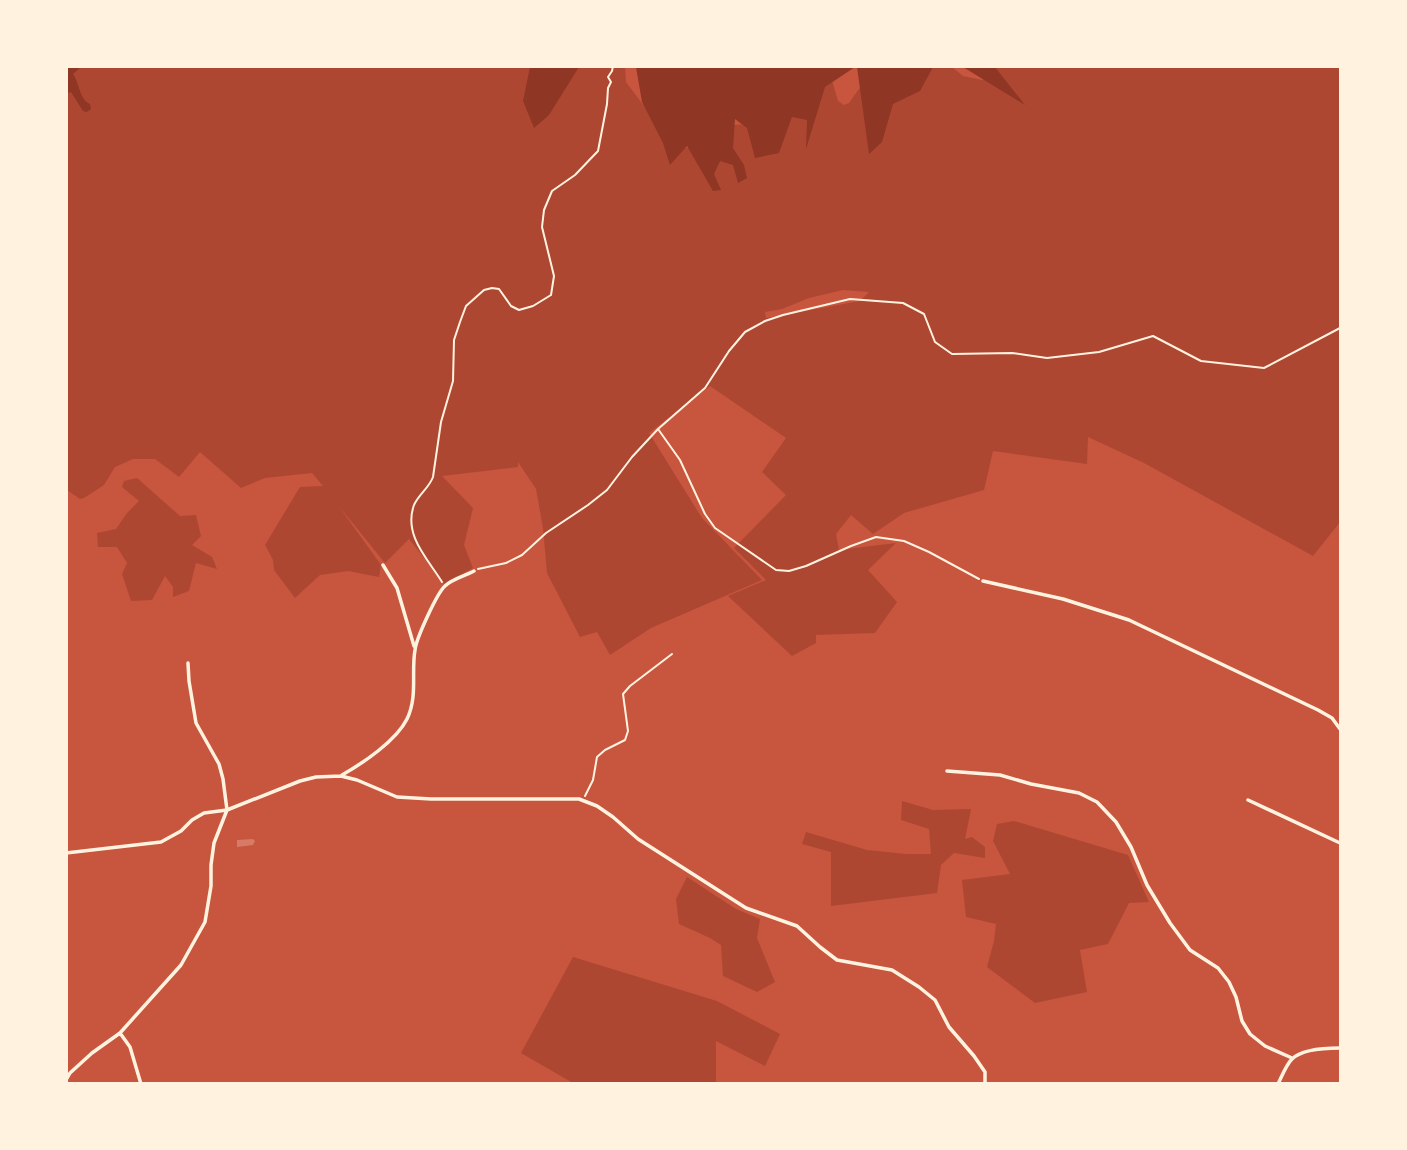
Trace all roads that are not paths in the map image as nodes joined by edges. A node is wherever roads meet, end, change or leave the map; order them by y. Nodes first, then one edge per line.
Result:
1 (383, 565) dead end
2 (474, 571) road end
3 (983, 581) road end
4 (415, 648) junction
5 (188, 663) dead end
6 (1340, 729) edge
7 (947, 771) dead end
8 (341, 776) junction
9 (1248, 800) dead end
10 (227, 810) junction
11 (1340, 843) edge
12 (66, 853) edge
13 (120, 1033) junction
14 (1340, 1048) edge
15 (1292, 1058) junction
16 (66, 1080) edge
17 (141, 1083) edge
18 (985, 1083) edge
19 (1278, 1083) edge

1 - 4 street
2 - 4 street
3 - 6 street
4 - 8 street
5 - 10 street
7 - 15 street
8 - 10 street
8 - 18 street
9 - 11 street
10 - 12 street
10 - 13 street
13 - 16 street
13 - 17 street
14 - 15 street
15 - 19 street

